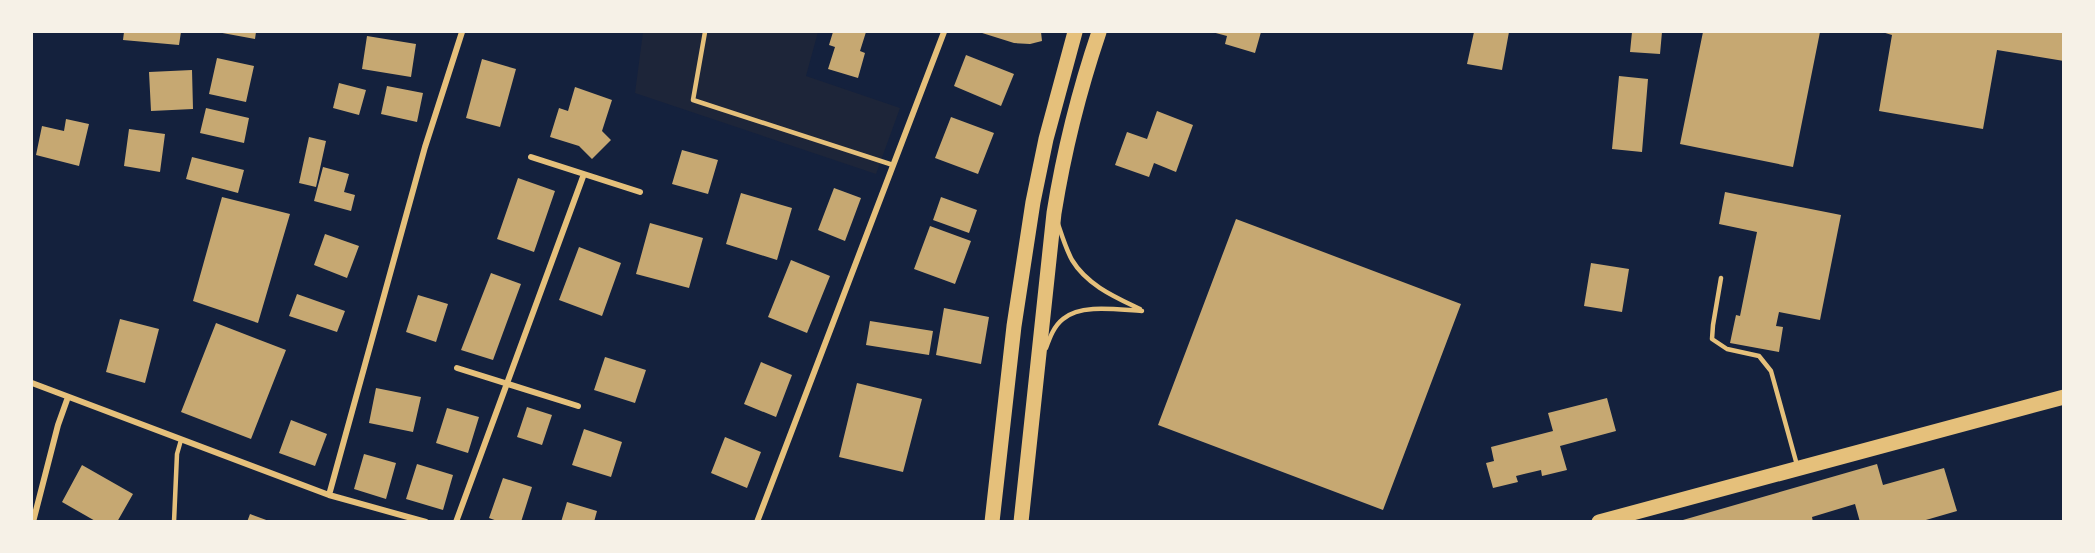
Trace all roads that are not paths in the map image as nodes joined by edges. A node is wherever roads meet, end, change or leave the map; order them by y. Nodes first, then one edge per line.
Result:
1 (462, 32) edge
2 (705, 32) edge
3 (944, 32) edge
4 (1075, 32) edge
5 (1099, 32) edge
6 (531, 157) dead end
7 (893, 165) junction
8 (584, 174) junction
9 (640, 192) dead end
10 (1054, 213) junction
11 (1721, 278) dead end
12 (457, 368) dead end
13 (1036, 375) junction
14 (32, 383) edge
15 (507, 384) junction
16 (68, 397) junction
17 (2064, 397) edge
18 (578, 406) dead end
19 (181, 440) junction
20 (1797, 467) junction
21 (328, 495) junction
22 (33, 522) edge
23 (174, 522) edge
24 (426, 522) edge
25 (456, 522) edge
26 (757, 522) edge
27 (992, 522) edge
28 (1021, 522) edge
29 (1599, 522) edge

1 - 21 street
2 - 7 lane
3 - 7 street
4 - 27 main road
5 - 10 main road
6 - 8 street
7 - 26 street
8 - 9 street
8 - 15 street
10 - 13 main road
10 - 13 lane
11 - 20 lane
12 - 15 street
13 - 28 main road
14 - 16 street
15 - 18 street
15 - 25 street
16 - 19 street
16 - 22 street
17 - 20 main road
19 - 21 street
19 - 23 lane
20 - 29 main road
21 - 24 street

